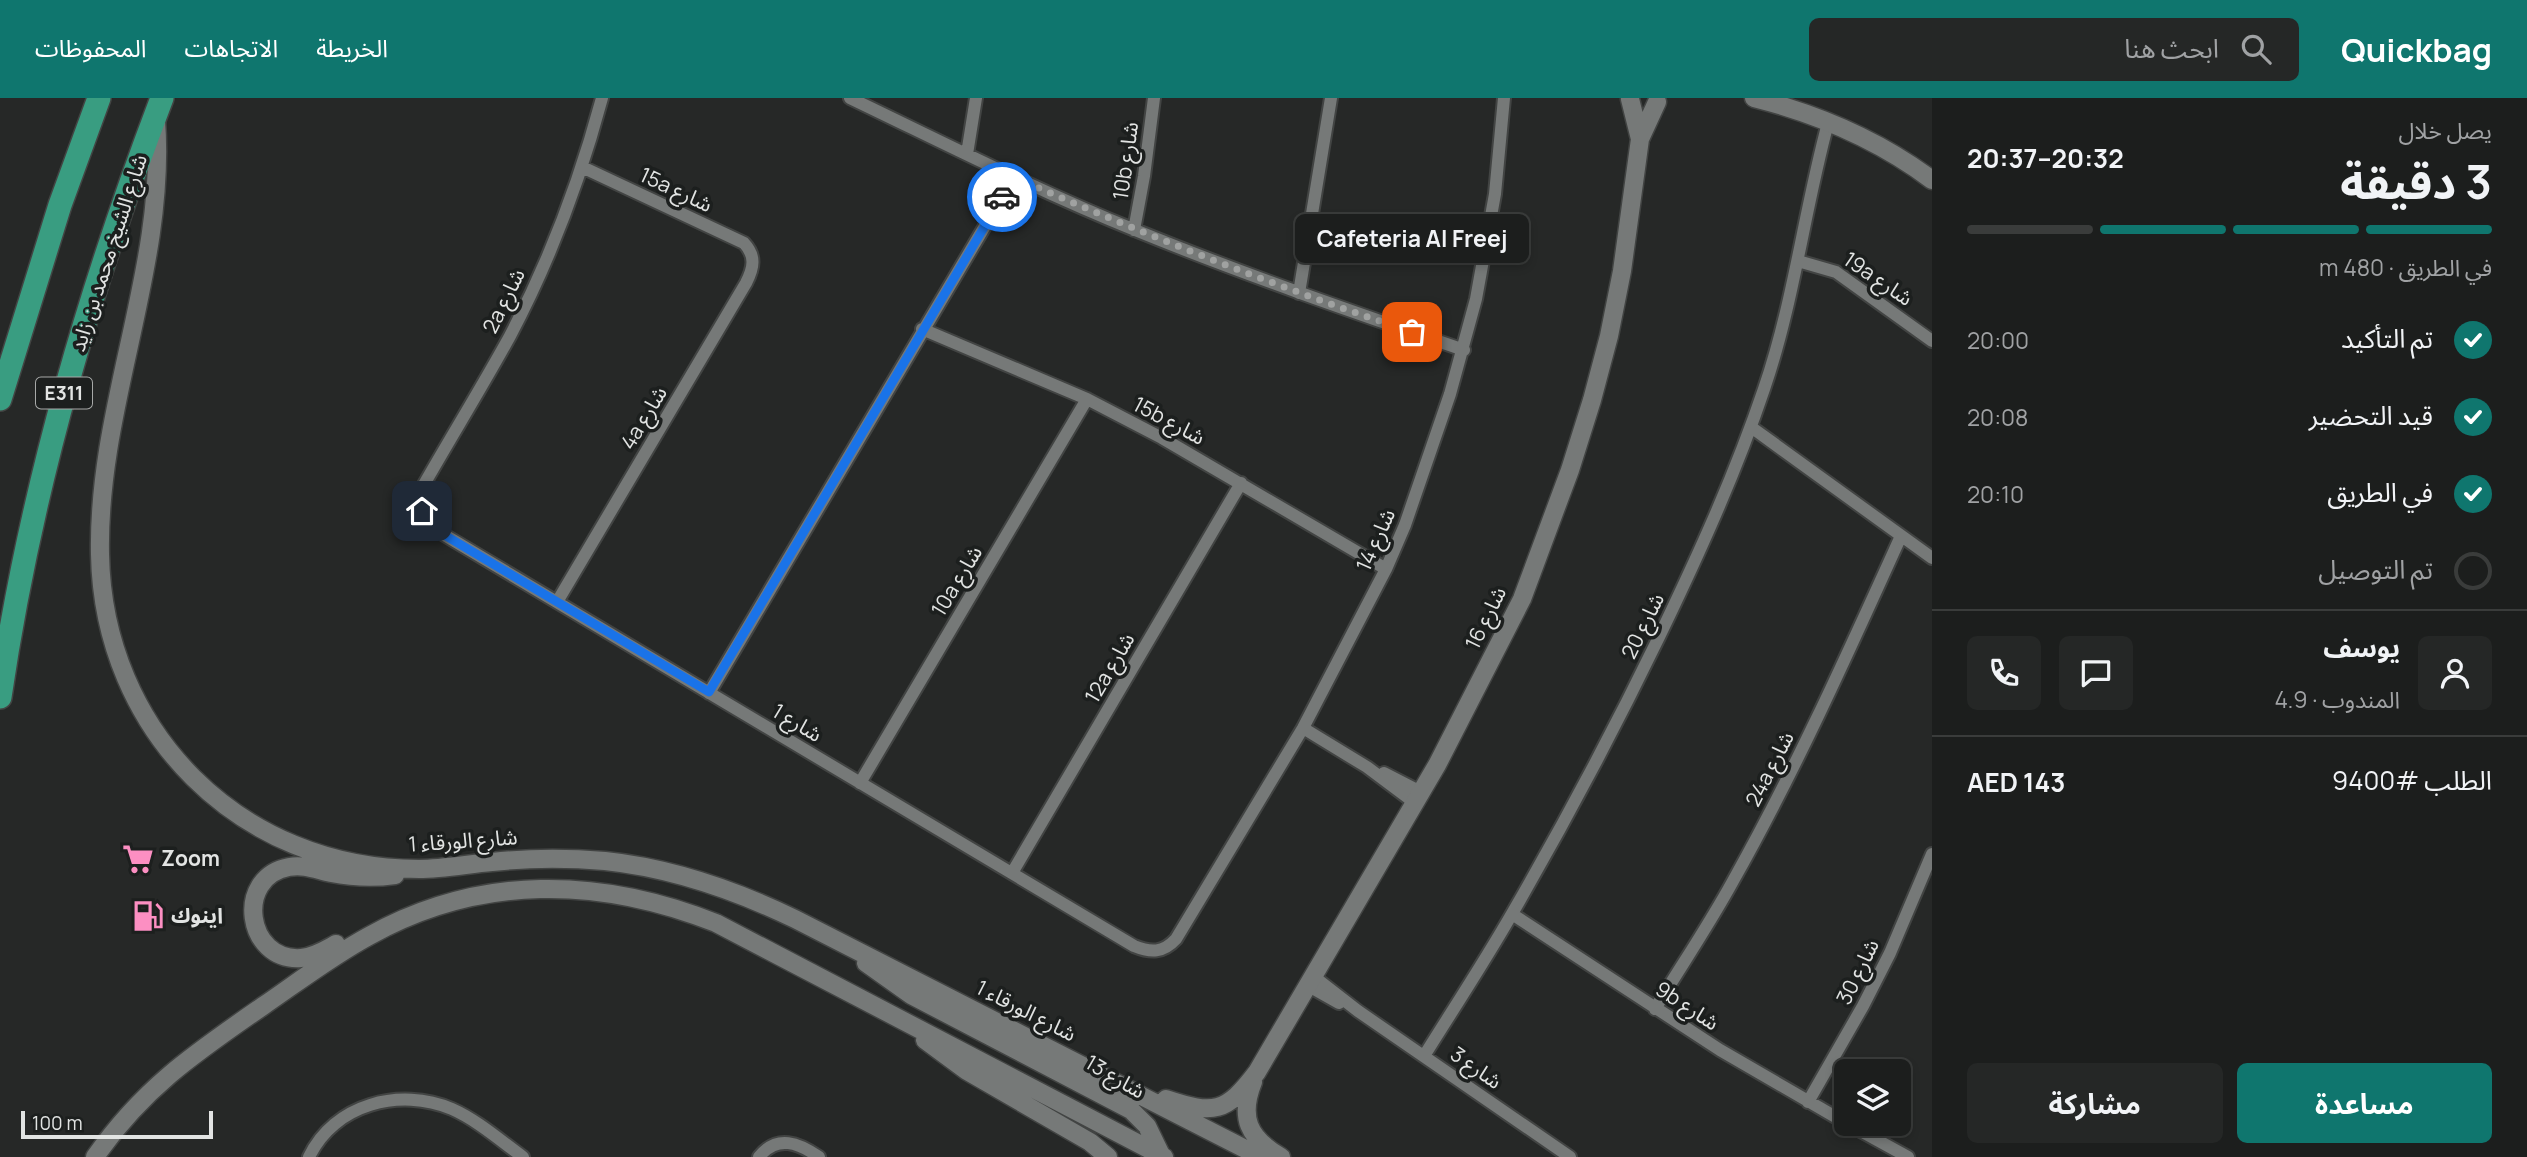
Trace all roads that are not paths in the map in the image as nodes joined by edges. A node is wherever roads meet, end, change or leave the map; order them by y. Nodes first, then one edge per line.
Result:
1 (99, 98) edge
2 (602, 98) edge
3 (850, 98) edge
4 (976, 98) edge
5 (1154, 98) edge
6 (1331, 98) edge
7 (1504, 98) edge
8 (1629, 98) edge
9 (1754, 98) edge
10 (1660, 100) edge
11 (159, 106) edge
12 (1833, 125) junction
13 (1640, 139) junction
14 (967, 154) junction
15 (582, 167) junction
16 (1014, 177) junction
17 (1932, 180) edge
18 (1134, 230) junction
19 (751, 250) joint
20 (1798, 261) junction
21 (1299, 293) junction
22 (922, 329) junction
23 (1932, 341) edge
24 (1464, 350) junction
25 (0, 398) edge
26 (1087, 399) junction
27 (1751, 427) junction
28 (1241, 483) junction
29 (422, 511) joint
30 (1901, 536) junction
31 (1932, 558) edge
32 (1386, 569) junction
33 (557, 602) junction
34 (709, 692) junction
35 (0, 697) edge
36 (1303, 728) junction
37 (860, 783) junction
38 (1418, 798) junction
39 (1932, 854) edge
40 (419, 869) junction
41 (1012, 873) junction
42 (419, 913) junction
43 (1512, 914) junction
44 (849, 946) junction
45 (1162, 950) joint
46 (1310, 981) junction
47 (1656, 1009) junction
48 (902, 1018) junction
49 (1424, 1056) junction
50 (1257, 1072) junction
51 (1132, 1090) junction
52 (1808, 1102) junction
53 (1834, 1116) edge
54 (1870, 1136) edge
55 (95, 1157) edge
56 (309, 1157) edge
57 (523, 1157) edge
58 (759, 1157) edge
59 (819, 1157) edge
60 (1108, 1157) edge
61 (1163, 1157) edge
62 (1261, 1157) edge
63 (1281, 1157) edge
64 (1570, 1157) edge
65 (1908, 1157) edge

1 - 25 highway, E311
2 - 15 street, 2a شارع
3 - 14 street
4 - 14 street
5 - 18 street, 10b شارع
6 - 21 street
7 - 24 street, شارع 14
8 - 10 street
8 - 13 street, شارع 16
9 - 12 street
10 - 13 street, شارع 16
11 - 35 highway, شارع الشيخ محمد بن زايد / E311
11 - 40 street, شارع الورقاء 1
12 - 17 street
12 - 20 street, شارع 20
13 - 38 street, شارع 16
14 - 16 street
15 - 19 street, 15a شارع
15 - 29 street, 2a شارع
16 - 18 street
16 - 22 street
18 - 21 street
19 - 33 street, 4a شارع
20 - 23 street, 19a شارع
20 - 27 street, شارع 20
21 - 24 street
22 - 26 street, 15b شارع
22 - 34 street
24 - 32 street, شارع 14
26 - 28 street, 15b شارع
26 - 37 street, 10a شارع
27 - 30 street
27 - 43 street, شارع 20
28 - 32 street, 15b شارع
28 - 41 street, 12a شارع
29 - 33 street, شارع 1
30 - 31 street
30 - 47 street, 24a شارع
32 - 36 street, شارع 14
33 - 34 street, شارع 1
34 - 37 street, شارع 1
36 - 38 street
36 - 45 street, شارع 14
37 - 41 street, شارع 1
38 - 46 street, شارع 16
39 - 52 street, شارع 30
40 - 42 street
40 - 44 street, شارع الورقاء 1
41 - 45 street, شارع 1
42 - 48 street
42 - 55 street
43 - 47 street, 9b شارع
43 - 49 street, شارع 20
44 - 51 street, شارع الورقاء 1
44 - 61 street, شارع 13
46 - 49 street, شارع 3
46 - 50 street, شارع 16
47 - 52 street, 9b شارع
48 - 60 street
48 - 61 street
49 - 64 street, شارع 3
50 - 51 street, شارع 16
50 - 63 street, شارع 16
51 - 62 street, شارع الورقاء 1
52 - 53 street, 9b شارع
54 - 65 street, 9b شارع
56 - 57 street
58 - 59 street

